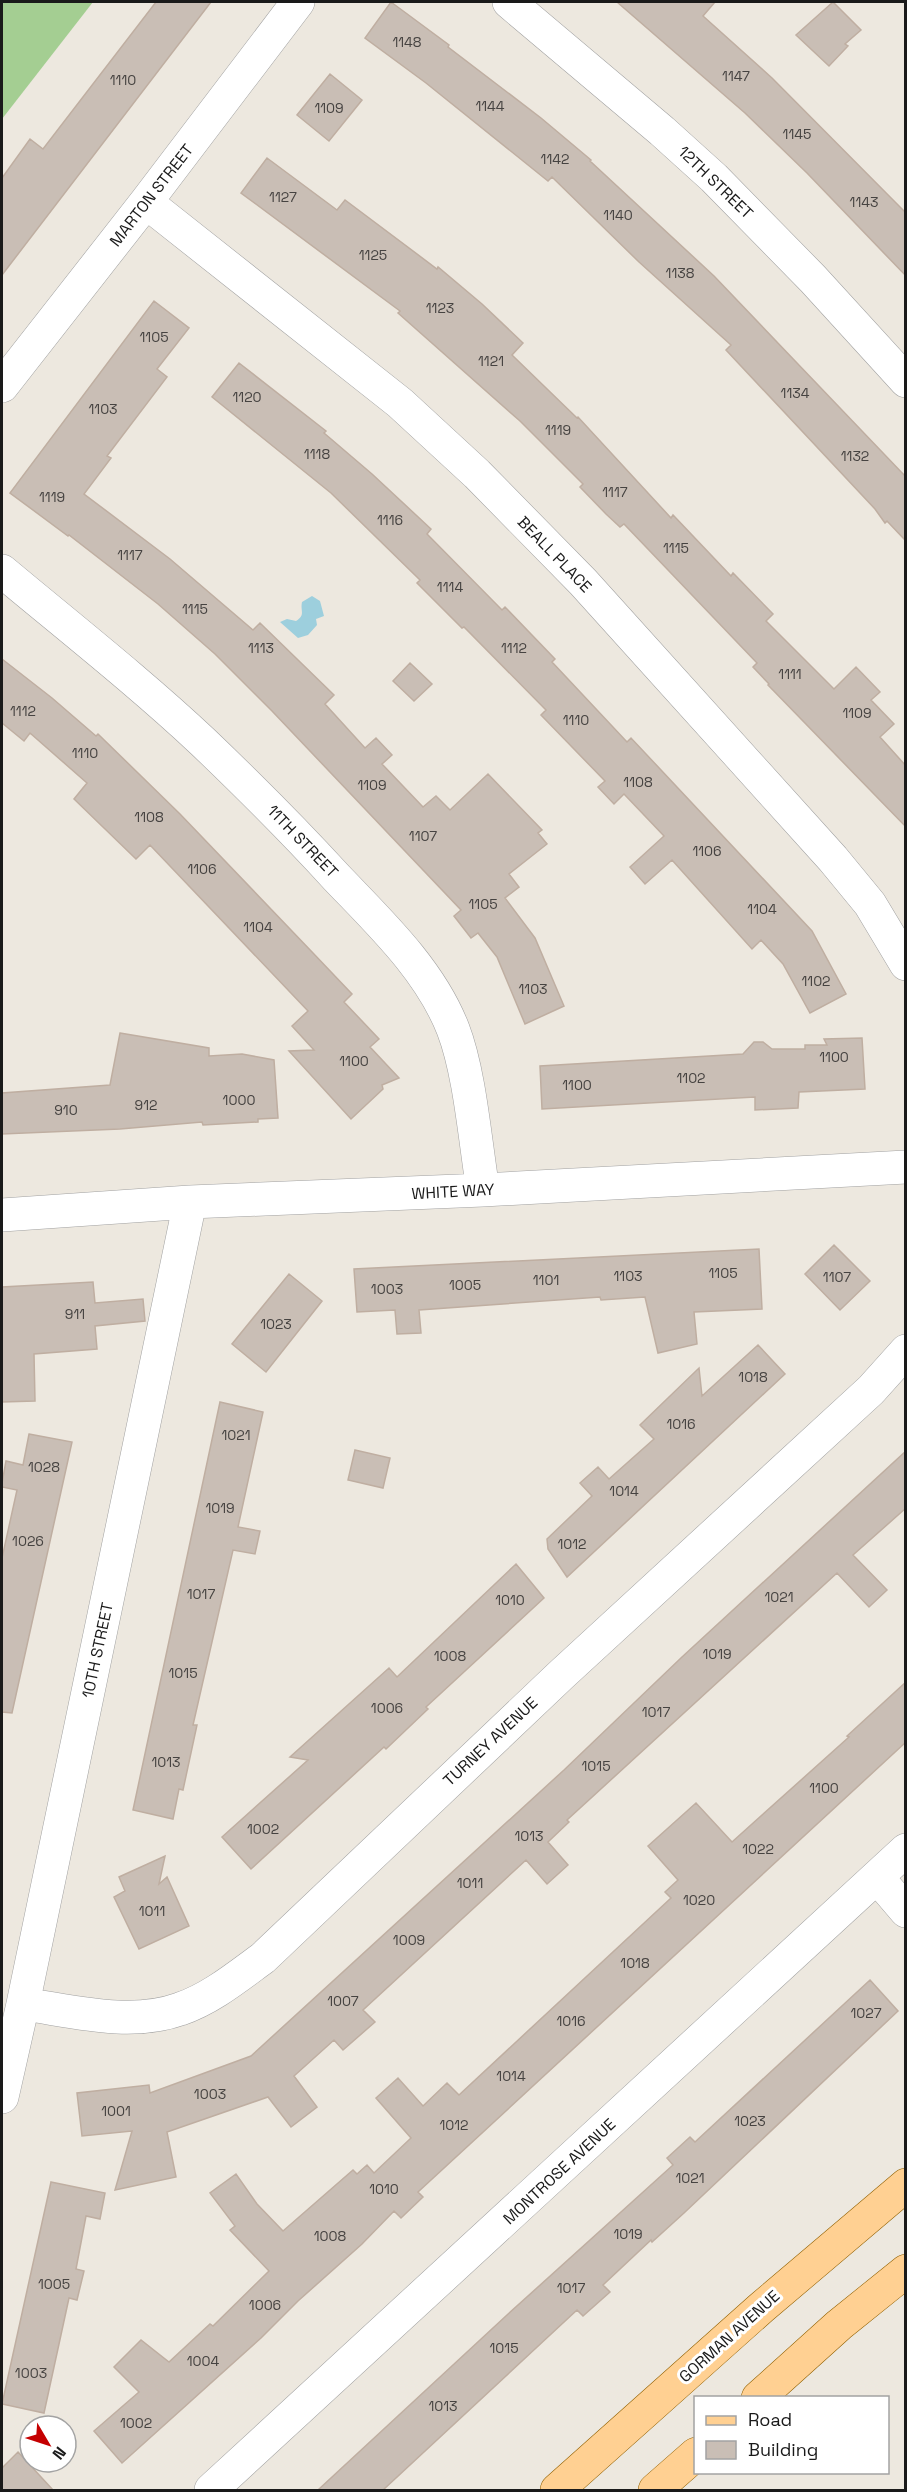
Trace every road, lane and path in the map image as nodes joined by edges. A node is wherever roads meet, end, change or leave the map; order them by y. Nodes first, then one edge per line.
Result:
1 (298, 2) edge
2 (509, 2) edge
3 (146, 202) junction
4 (906, 381) edge
5 (2, 386) edge
6 (2, 571) edge
7 (906, 964) edge
8 (906, 1167) edge
9 (483, 1190) junction
10 (190, 1202) junction
11 (2, 1215) edge
12 (906, 1351) edge
13 (906, 1850) edge
14 (876, 1877) junction
15 (906, 1911) edge
16 (23, 2004) junction
17 (2, 2097) edge
18 (906, 2185) edge
19 (906, 2271) edge
20 (759, 2396) edge
21 (694, 2456) edge
22 (211, 2490) edge
23 (557, 2490) edge
24 (655, 2490) edge

1 - 3 street, MARTON STREET
2 - 4 street, 12TH STREET
3 - 5 street, MARTON STREET
3 - 7 street, BEALL PLACE
6 - 9 street, 11TH STREET
8 - 9 street, WHITE WAY
9 - 10 street, WHITE WAY
10 - 11 street, WHITE WAY
10 - 16 street, 10TH STREET
12 - 16 street, TURNEY AVENUE
13 - 14 street, MONTROSE AVENUE
14 - 15 street
14 - 22 street, MONTROSE AVENUE
16 - 17 street, 10TH STREET
18 - 23 main road, GORMAN AVENUE
19 - 20 main road
21 - 24 main road

